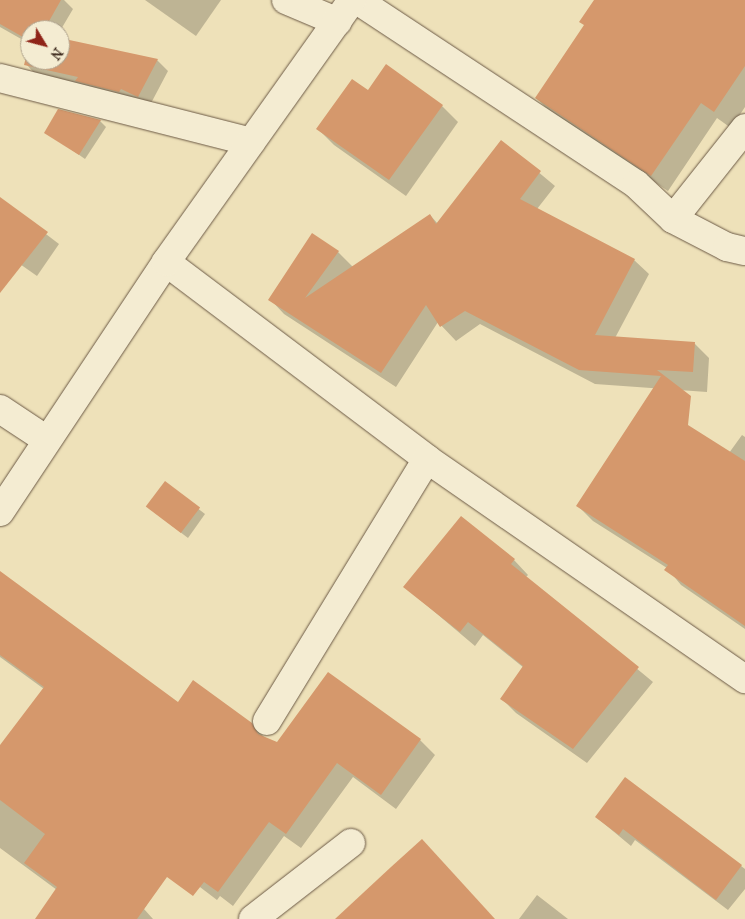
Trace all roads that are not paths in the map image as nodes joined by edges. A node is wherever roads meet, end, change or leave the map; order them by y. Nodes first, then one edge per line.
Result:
1 (286, 0) edge
2 (357, 0) edge
3 (345, 11) edge
4 (0, 78) edge
5 (745, 128) edge
6 (251, 142) junction
7 (673, 219) junction
8 (745, 251) edge
9 (166, 262) junction
10 (0, 409) edge
11 (47, 440) junction
12 (427, 459) junction
13 (0, 512) edge
14 (745, 679) edge
15 (267, 722) dead end
16 (351, 843) dead end
17 (253, 919) edge

1 - 3 street
2 - 7 street
3 - 6 street
4 - 6 street
5 - 7 street
6 - 9 street
7 - 8 street
9 - 11 street
9 - 12 street
10 - 11 street
11 - 13 street
12 - 14 street
12 - 15 street
16 - 17 street

